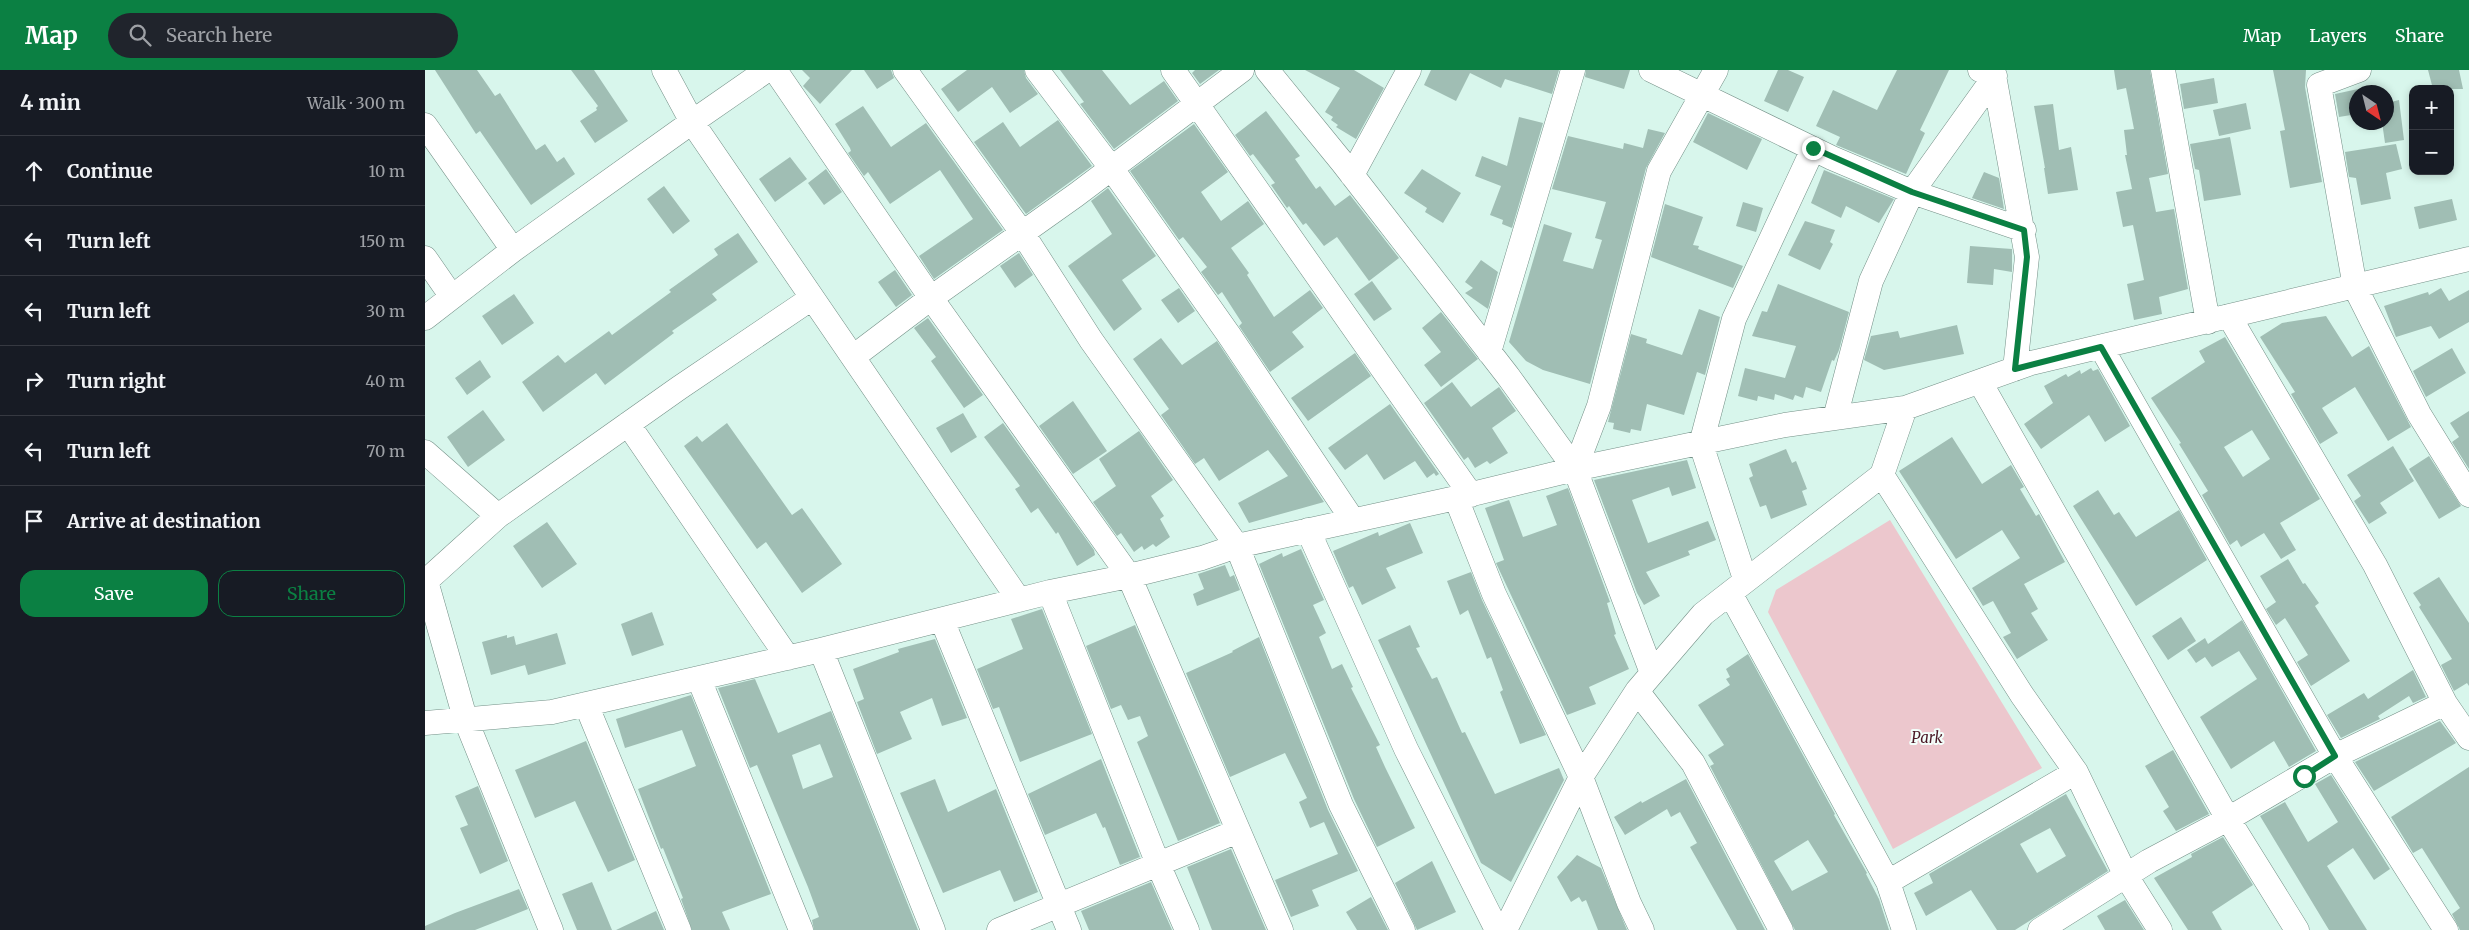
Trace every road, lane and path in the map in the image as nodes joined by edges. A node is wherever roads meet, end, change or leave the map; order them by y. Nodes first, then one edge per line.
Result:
1 (664, 70) edge
2 (767, 70) edge
3 (775, 70) edge
4 (905, 70) edge
5 (1037, 70) edge
6 (1173, 70) edge
7 (1243, 70) edge
8 (1409, 70) edge
9 (1573, 70) edge
10 (1651, 70) edge
11 (1716, 70) edge
12 (2163, 70) edge
13 (2359, 70) edge
14 (1989, 72) edge
15 (1276, 74) edge
16 (2318, 77) edge
17 (1702, 94) junction
18 (1198, 104) junction
19 (692, 122) junction
20 (425, 125) edge
21 (1813, 148) junction
22 (1112, 168) junction
23 (1352, 175) junction
24 (1912, 192) junction
25 (2024, 230) junction
26 (1023, 234) junction
27 (513, 250) junction
28 (425, 258) edge
29 (2469, 259) edge
30 (2355, 287) junction
31 (452, 297) junction
32 (812, 298) junction
33 (931, 298) junction
34 (425, 318) edge
35 (2219, 319) junction
36 (2101, 347) junction
37 (1489, 352) junction
38 (853, 357) junction
39 (2015, 369) junction
40 (1980, 382) junction
41 (1905, 408) junction
42 (1835, 418) junction
43 (629, 424) junction
44 (1701, 444) junction
45 (425, 452) edge
46 (1575, 469) junction
47 (1882, 475) junction
48 (2469, 495) edge
49 (1464, 497) junction
50 (499, 516) junction
51 (1352, 519) junction
52 (1308, 530) junction
53 (1237, 546) junction
54 (1129, 576) junction
55 (425, 581) edge
56 (1737, 586) junction
57 (1050, 592) junction
58 (1019, 600) junction
59 (942, 620) junction
60 (821, 650) junction
61 (789, 658) junction
62 (699, 679) junction
63 (1645, 682) junction
64 (586, 704) junction
65 (2445, 704) junction
66 (465, 718) junction
67 (425, 723) edge
68 (2469, 739) edge
69 (2335, 756) junction
70 (2076, 772) junction
71 (1581, 777) junction
72 (2228, 819) junction
73 (1238, 831) junction
74 (1158, 864) junction
75 (2125, 876) junction
76 (1888, 882) junction
77 (1059, 905) junction
78 (551, 930) edge
79 (679, 930) edge
80 (801, 930) edge
81 (933, 930) edge
82 (999, 930) edge
83 (1069, 930) edge
84 (1187, 930) edge
85 (1281, 930) edge
86 (1403, 930) edge
87 (1497, 930) edge
88 (1505, 930) edge
89 (1642, 930) edge
90 (1781, 930) edge
91 (1904, 930) edge
92 (2040, 930) edge
93 (2160, 930) edge
94 (2297, 930) edge
95 (2446, 930) edge

1 - 19 street
2 - 19 street
3 - 33 street
4 - 26 street
5 - 22 street
6 - 18 street
7 - 18 street
8 - 23 street
9 - 37 street
10 - 17 street
11 - 17 street
12 - 35 street
13 - 16 street
14 - 24 street
14 - 25 street
15 - 23 street
16 - 30 street
17 - 21 street
17 - 46 street
18 - 22 street
18 - 49 street
19 - 27 street
19 - 32 street
20 - 27 street
21 - 24 street
21 - 44 street
22 - 26 street
22 - 51 street
23 - 37 street
24 - 25 street
24 - 42 street
25 - 39 street
26 - 33 street
26 - 53 street
27 - 31 street
28 - 31 street
29 - 30 street
30 - 35 street
30 - 48 street
31 - 34 street
32 - 38 street
32 - 43 street
33 - 38 street
33 - 54 street
35 - 36 street
35 - 65 street
36 - 39 street
36 - 69 street
37 - 46 street
38 - 58 street
39 - 40 street
40 - 41 street
40 - 72 street
41 - 42 street
41 - 47 street
42 - 44 street
43 - 50 street
43 - 61 street
44 - 46 street
44 - 56 street
45 - 50 street
46 - 49 street
46 - 63 street
47 - 56 street
47 - 70 street
49 - 51 street
49 - 71 street
50 - 55 street
51 - 52 street
52 - 53 street
52 - 87 street
53 - 54 street
53 - 86 street
54 - 57 street
54 - 73 street
55 - 66 street
56 - 63 street
56 - 76 street
57 - 58 street
57 - 74 street
58 - 59 street
59 - 60 street
59 - 77 street
60 - 61 street
60 - 81 street
61 - 62 street
62 - 64 street
62 - 80 street
63 - 71 street
63 - 90 street
64 - 66 street
64 - 79 street
65 - 68 street
65 - 69 street
66 - 67 street
66 - 78 street
69 - 72 street
69 - 95 street
70 - 75 street
70 - 76 street
71 - 88 street
71 - 89 street
72 - 75 street
72 - 94 street
73 - 74 street
73 - 85 street
74 - 77 street
74 - 84 street
75 - 92 street
75 - 93 street
76 - 91 street
77 - 82 street
77 - 83 street

